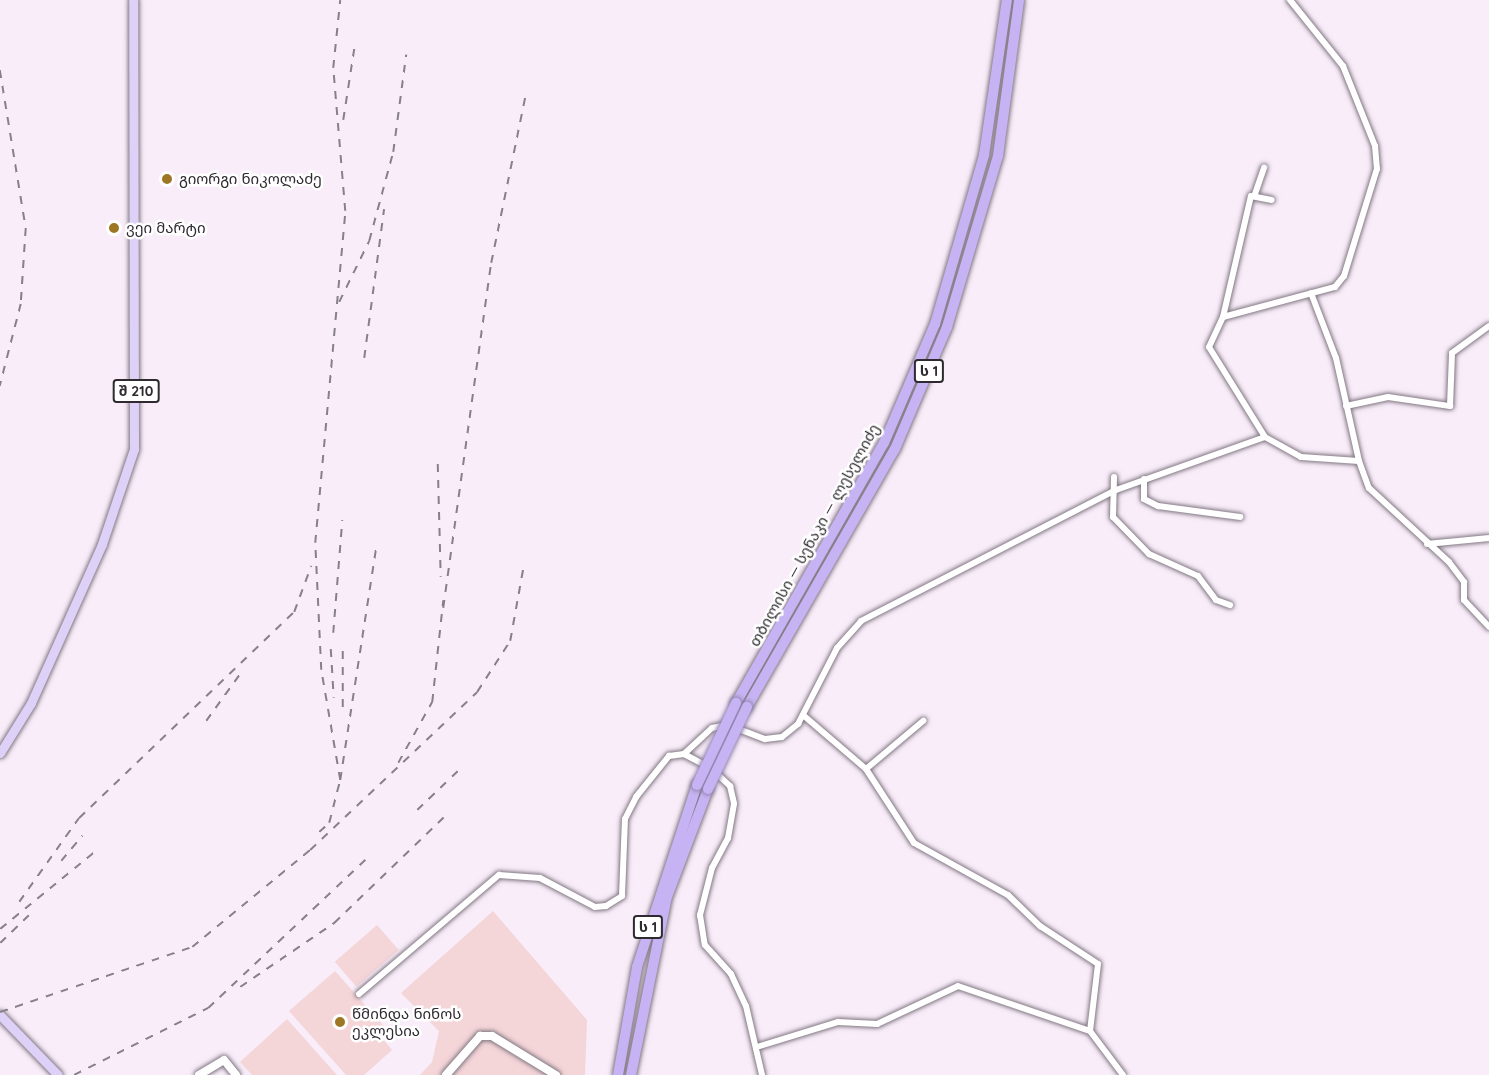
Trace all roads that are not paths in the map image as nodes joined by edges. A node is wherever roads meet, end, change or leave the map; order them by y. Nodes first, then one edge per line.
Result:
1 (133, 0) edge
2 (1007, 0) edge
3 (1019, 0) edge
4 (1290, 0) edge
5 (1264, 168) dead end
6 (1255, 194) junction
7 (1272, 200) dead end
8 (1311, 293) junction
9 (1223, 317) junction
10 (1489, 326) edge
11 (1346, 406) junction
12 (1265, 437) junction
13 (1359, 461) junction
14 (1114, 477) dead end
15 (1144, 479) junction
16 (1111, 493) junction
17 (1240, 517) dead end
18 (1489, 538) edge
19 (1427, 544) junction
20 (1230, 605) dead end
21 (1489, 627) edge
22 (742, 705) junction
23 (803, 715) junction
24 (923, 722) dead end
25 (0, 753) edge
26 (684, 754) junction
27 (866, 769) junction
28 (359, 994) dead end
29 (0, 1015) edge
30 (1090, 1031) junction
31 (760, 1046) junction
32 (58, 1075) edge
33 (199, 1075) edge
34 (236, 1075) edge
35 (446, 1075) edge
36 (556, 1075) edge
37 (618, 1075) edge
38 (631, 1075) edge
39 (762, 1075) edge
40 (1124, 1075) edge

1 - 25 main road, შ 210
2 - 22 highway, თბილისი — სენაკი — ლესელიძე / ს 1
3 - 22 highway, თბილისი — სენაკი — ლესელიძე / ს 1
4 - 8 street
5 - 6 street
6 - 7 street
6 - 9 street
8 - 9 street
8 - 11 street
9 - 12 street
10 - 11 street
11 - 13 street
12 - 13 street
12 - 15 street
13 - 19 street
14 - 16 street
15 - 16 street
15 - 17 street
16 - 20 street
16 - 23 street
18 - 19 street
19 - 21 street
22 - 37 highway, თბილისი — სენაკი — ლესელიძე / ს 1, bridge
22 - 38 highway, თბილისი — სენაკი — ლესელიძე / ს 1, bridge
23 - 26 street
23 - 27 street
24 - 27 street
26 - 28 street
26 - 31 street
27 - 30 street
29 - 32 main road
30 - 31 street
30 - 40 street
31 - 39 street
33 - 34 street
35 - 36 street

